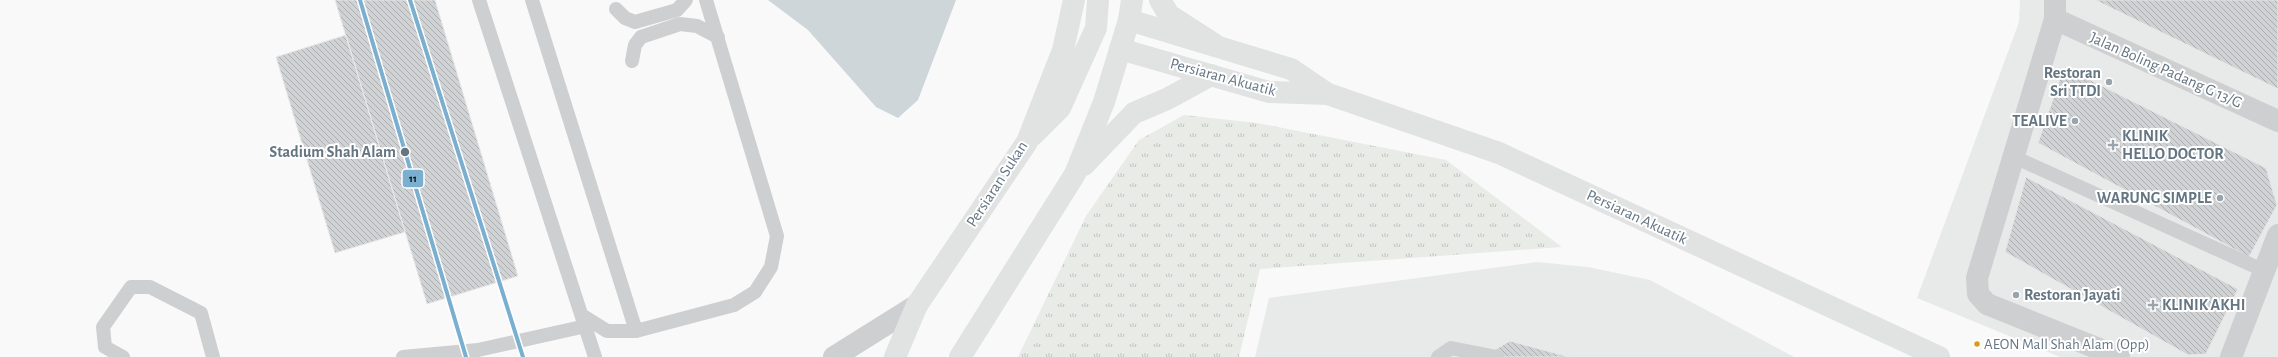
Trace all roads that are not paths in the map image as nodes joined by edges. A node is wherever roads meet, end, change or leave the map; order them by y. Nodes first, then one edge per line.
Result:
1 (479, 0) edge
2 (532, 0) edge
3 (686, 0) edge
4 (706, 0) edge
5 (1074, 0) edge
6 (1098, 0) edge
7 (1160, 0) edge
8 (616, 9) dead end
9 (1131, 10) edge
10 (2055, 10) edge
11 (1096, 28) junction
12 (718, 37) junction
13 (1214, 44) junction
14 (1120, 49) junction
15 (632, 60) dead end
16 (1211, 75) junction
17 (1328, 94) junction
18 (2278, 121) edge
19 (1026, 142) junction
20 (2014, 157) junction
21 (1075, 174) junction
22 (2278, 235) edge
23 (2265, 271) junction
24 (917, 305) junction
25 (584, 321) junction
26 (636, 331) junction
27 (478, 353) edge
28 (123, 357) edge
29 (213, 357) edge
30 (403, 357) edge
31 (595, 357) edge
32 (834, 357) edge
33 (895, 357) edge
34 (960, 357) edge
35 (1438, 357) edge
36 (1497, 357) edge
37 (1939, 357) edge
38 (2119, 357) edge
39 (2231, 357) edge

1 - 25 lane
2 - 26 lane
3 - 8 lane
4 - 12 lane
5 - 19 main road, Persiaran Sukan
6 - 11 main road
7 - 13 main road
9 - 11 main road
9 - 13 main road, Persiaran Akuatik
9 - 14 main road
10 - 18 street, Jalan Boling Padang G 13/G
10 - 20 street
11 - 14 main road
11 - 19 main road
12 - 15 lane
12 - 26 lane
13 - 17 main road, Persiaran Akuatik
14 - 16 main road, Persiaran Akuatik
14 - 21 main road
16 - 17 main road, Persiaran Akuatik
16 - 21 main road
17 - 37 main road, Persiaran Akuatik
19 - 24 main road, Persiaran Sukan
20 - 23 lane
20 - 38 street
21 - 34 main road
22 - 23 street
23 - 39 street
24 - 32 street
24 - 33 main road, Persiaran Sukan
25 - 26 lane
25 - 27 lane
25 - 31 lane
27 - 30 lane
28 - 29 lane
35 - 36 lane

